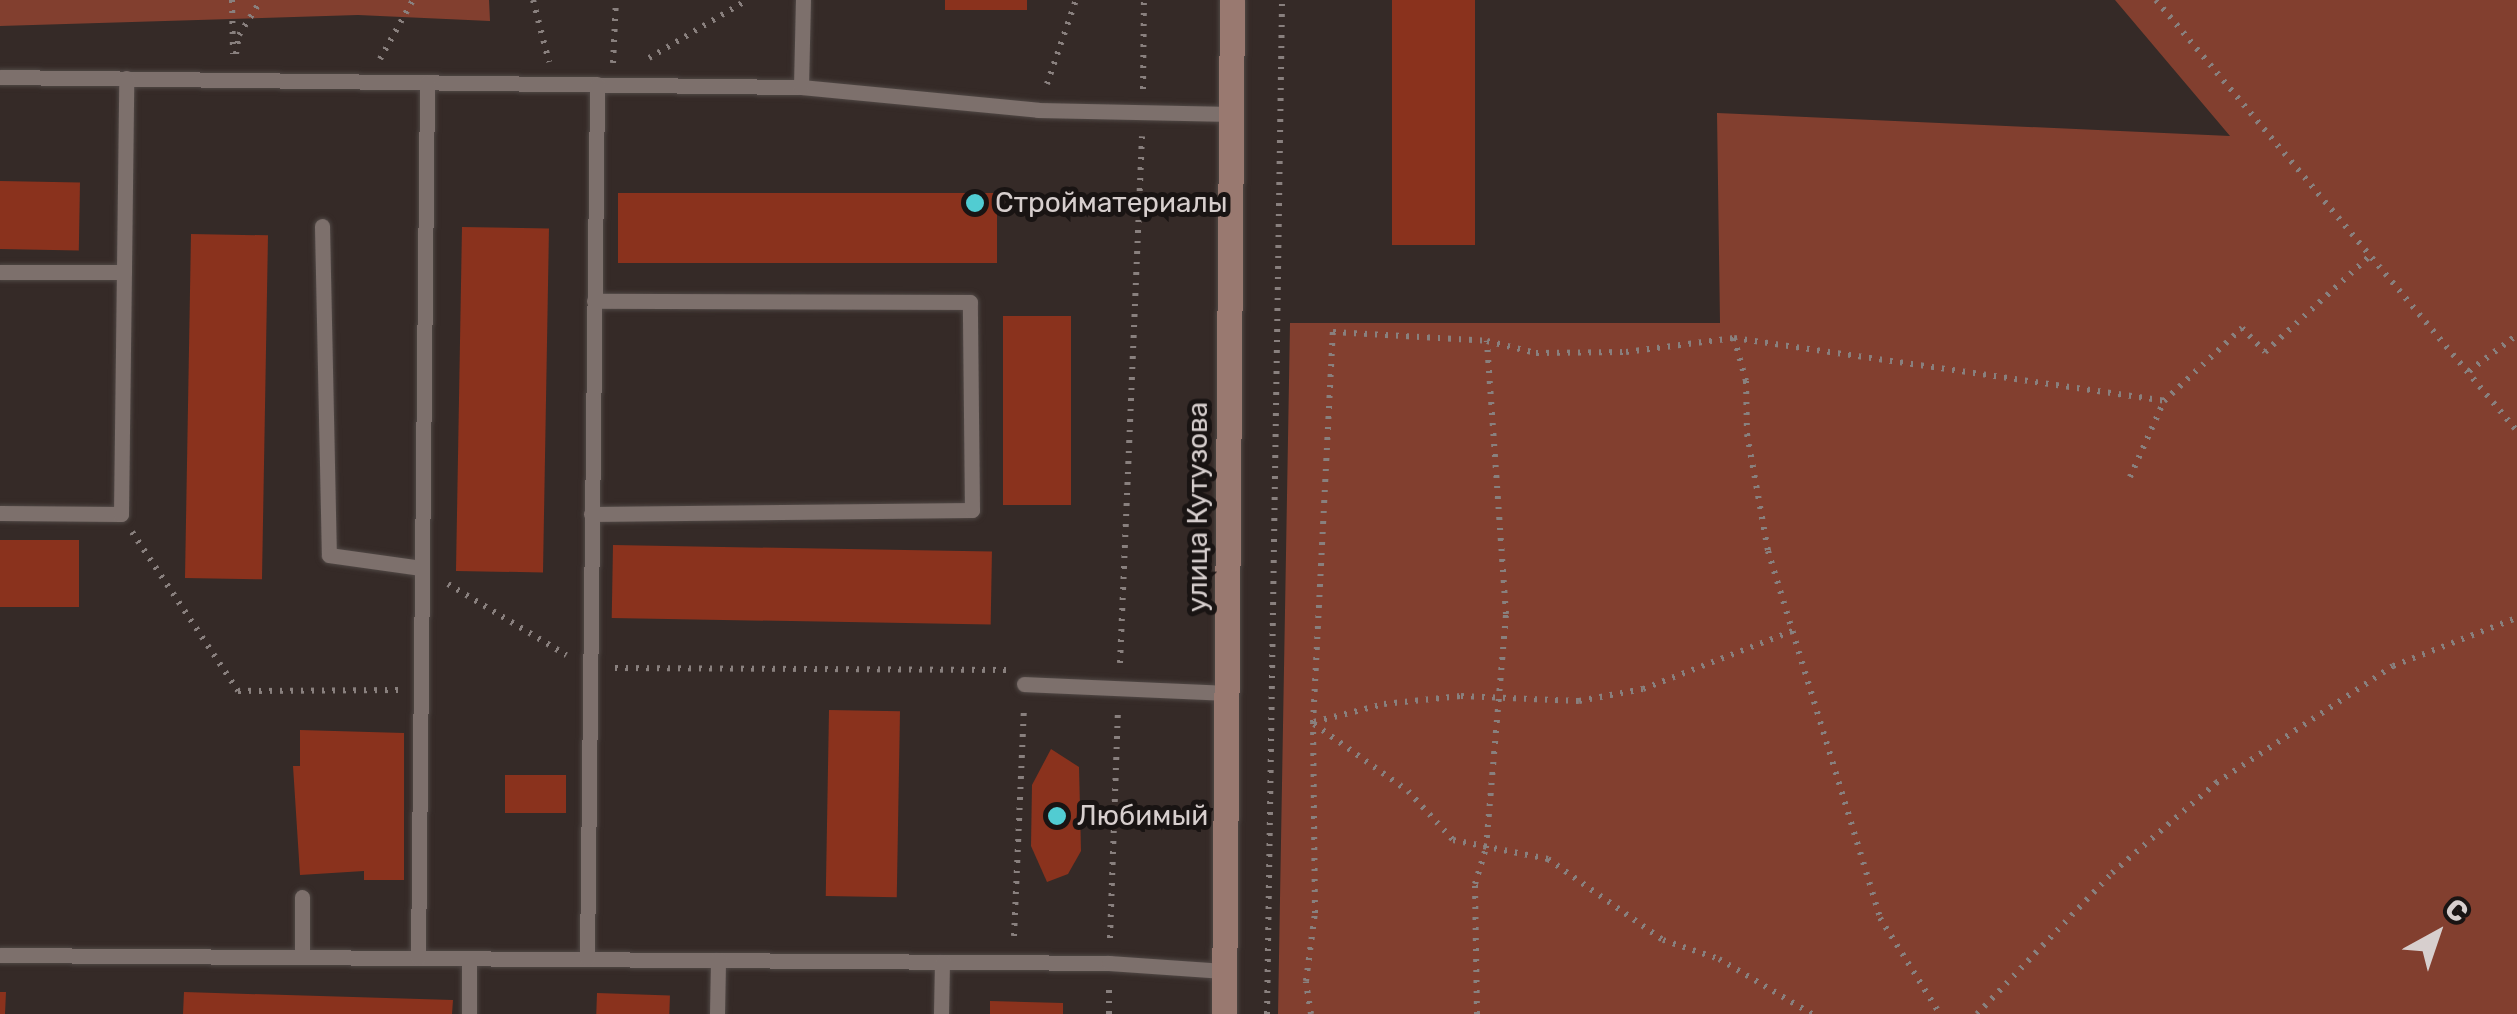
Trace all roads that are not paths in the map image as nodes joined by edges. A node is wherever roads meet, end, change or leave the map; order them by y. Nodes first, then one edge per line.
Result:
1 (803, 0) edge
2 (1232, 0) edge
3 (0, 77) edge
4 (126, 78) junction
5 (427, 82) junction
6 (604, 84) junction
7 (801, 87) junction
8 (1232, 114) junction
9 (322, 226) dead end
10 (0, 272) edge
11 (124, 272) junction
12 (594, 301) junction
13 (0, 513) edge
14 (591, 514) junction
15 (421, 568) junction
16 (1024, 684) road end
17 (1226, 693) junction
18 (302, 897) dead end
19 (0, 955) edge
20 (302, 957) junction
21 (418, 958) junction
22 (469, 958) junction
23 (587, 958) junction
24 (718, 960) junction
25 (942, 962) junction
26 (1224, 971) junction
27 (469, 1014) edge
28 (718, 1014) edge
29 (941, 1014) edge
30 (1224, 1014) edge

1 - 7 lane
2 - 8 main road, улица Кутузова
3 - 4 lane
4 - 5 lane
4 - 11 lane
5 - 6 lane
5 - 15 lane
6 - 7 lane
6 - 12 lane
7 - 8 lane
8 - 17 main road, улица Кутузова
9 - 15 lane
10 - 11 lane
11 - 13 lane
12 - 14 lane
12 - 14 lane
14 - 23 lane
15 - 21 lane
16 - 17 lane
17 - 26 main road, улица Кутузова
18 - 20 lane
19 - 20 lane
20 - 21 lane
21 - 22 lane
22 - 23 lane
22 - 27 lane
23 - 24 lane
24 - 25 lane
24 - 28 lane
25 - 26 lane
25 - 29 lane
26 - 30 main road, улица Кутузова

